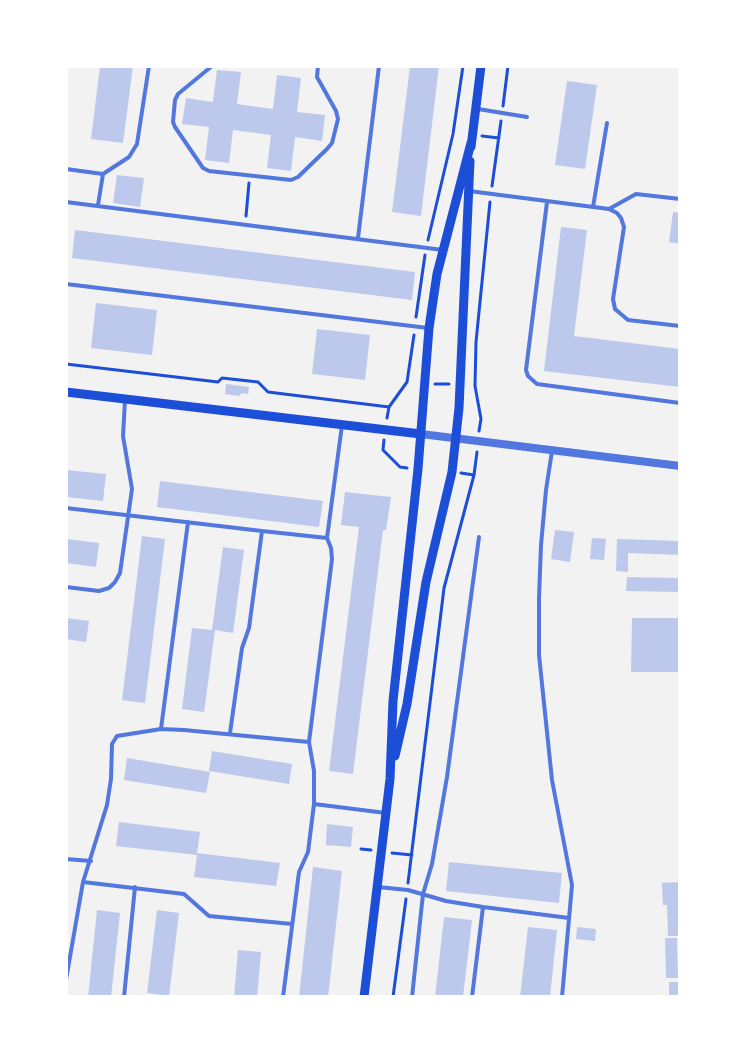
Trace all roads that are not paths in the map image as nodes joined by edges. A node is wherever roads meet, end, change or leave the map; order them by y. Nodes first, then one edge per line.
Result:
1 (148, 66) edge
2 (212, 66) edge
3 (318, 66) edge
4 (379, 66) edge
5 (481, 66) edge
6 (475, 109) junction
7 (527, 117) dead end
8 (607, 123) dead end
9 (471, 143) junction
10 (66, 169) edge
11 (103, 174) junction
12 (470, 191) junction
13 (680, 198) edge
14 (66, 202) edge
15 (547, 202) junction
16 (98, 205) junction
17 (594, 207) junction
18 (609, 209) junction
19 (358, 238) junction
20 (444, 250) junction
21 (66, 284) edge
22 (680, 326) edge
23 (429, 328) junction
24 (66, 393) edge
25 (125, 399) junction
26 (680, 404) edge
27 (342, 424) junction
28 (421, 434) junction
29 (456, 438) junction
30 (552, 450) junction
31 (680, 466) edge
32 (66, 508) edge
33 (128, 515) junction
34 (188, 522) junction
35 (262, 531) junction
36 (479, 537) dead end
37 (327, 538) junction
38 (66, 587) edge
39 (161, 729) junction
40 (230, 733) junction
41 (309, 742) junction
42 (390, 778) junction
43 (314, 804) junction
44 (386, 813) junction
45 (66, 859) edge
46 (91, 861) junction
47 (83, 882) junction
48 (135, 887) junction
49 (377, 887) junction
50 (423, 894) junction
51 (483, 907) junction
52 (569, 918) junction
53 (292, 924) junction
54 (66, 980) edge
55 (124, 997) edge
56 (283, 997) edge
57 (364, 997) edge
58 (412, 997) edge
59 (472, 997) edge
60 (562, 997) edge

1 - 11 lane
2 - 3 lane
4 - 19 lane
5 - 6 main road
6 - 7 lane
6 - 9 main road
8 - 17 lane
9 - 12 main road
9 - 20 main road
10 - 11 lane
11 - 16 lane
12 - 15 lane
12 - 29 main road
13 - 18 lane
14 - 16 lane
15 - 17 lane
15 - 26 lane
16 - 19 lane
17 - 18 lane
18 - 22 lane
19 - 20 lane
20 - 23 main road
21 - 23 lane
23 - 28 main road
24 - 25 main road
25 - 27 main road
25 - 33 lane
27 - 28 main road
27 - 37 lane
28 - 29 street
28 - 42 main road
29 - 30 street
29 - 42 main road
30 - 31 street
30 - 52 lane
32 - 33 lane
33 - 34 lane
33 - 38 lane
34 - 35 lane
34 - 39 lane
35 - 37 lane
35 - 40 lane
36 - 50 lane
37 - 41 lane
39 - 40 lane
39 - 46 lane
40 - 41 lane
41 - 43 lane
42 - 44 main road
43 - 44 lane
43 - 53 lane
44 - 49 main road
45 - 46 lane
46 - 47 lane
47 - 48 lane
47 - 54 lane
48 - 53 lane
48 - 55 lane
49 - 50 lane
49 - 57 main road
50 - 51 lane
50 - 58 lane
51 - 52 lane
51 - 59 lane
52 - 60 lane
53 - 56 lane

